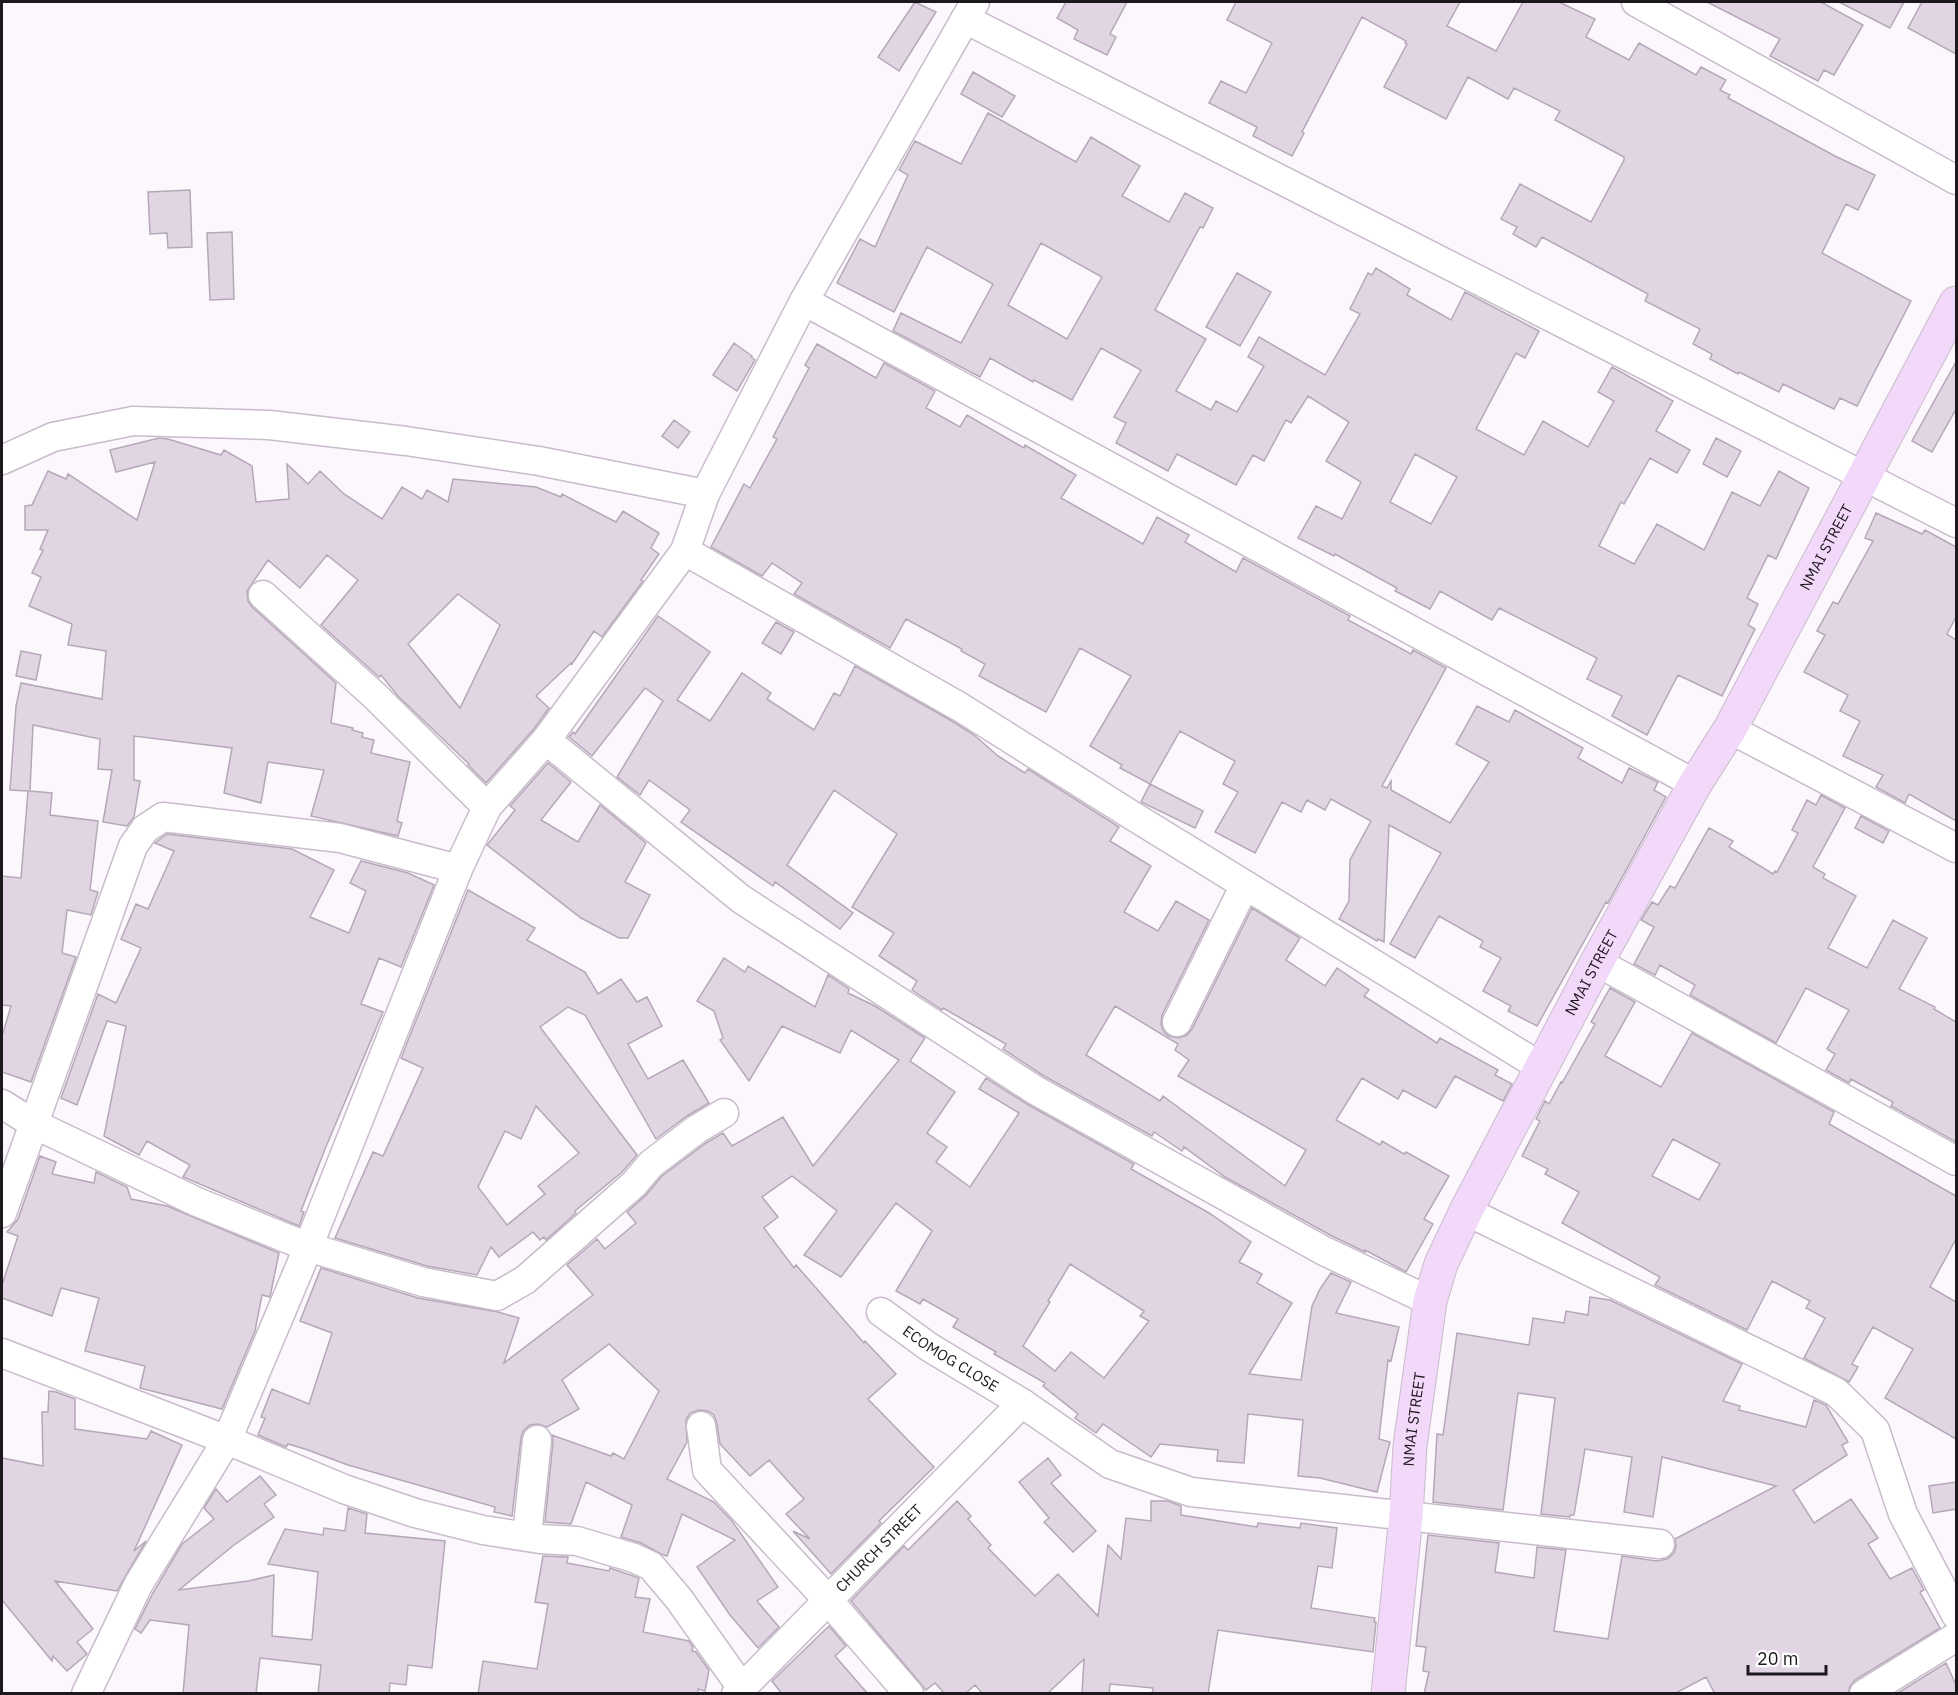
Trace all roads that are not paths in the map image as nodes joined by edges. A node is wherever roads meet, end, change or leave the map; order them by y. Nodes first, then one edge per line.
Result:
1 (1636, 2) edge
2 (970, 10) edge
3 (1956, 180) edge
4 (804, 301) junction
5 (1956, 303) edge
6 (2, 460) edge
7 (1863, 477) junction
8 (705, 494) junction
9 (1956, 523) edge
10 (686, 551) junction
11 (263, 595) dead end
12 (1730, 729) junction
13 (546, 740) junction
14 (1695, 784) junction
15 (487, 807) junction
16 (1956, 848) edge
17 (458, 869) junction
18 (1245, 885) junction
19 (1598, 962) junction
20 (1177, 1022) dead end
21 (1541, 1067) junction
22 (2, 1104) edge
23 (724, 1113) dead end
24 (34, 1124) junction
25 (1956, 1161) edge
26 (1466, 1211) junction
27 (2, 1213) edge
28 (308, 1247) junction
29 (1430, 1301) junction
30 (881, 1312) dead end
31 (2, 1353) edge
32 (1022, 1403) junction
33 (701, 1426) dead end
34 (227, 1440) junction
35 (537, 1440) dead end
36 (1406, 1516) junction
37 (527, 1536) junction
38 (1660, 1544) dead end
39 (828, 1600) junction
40 (1956, 1615) edge
41 (1956, 1637) edge
42 (739, 1690) edge
43 (86, 1694) edge
44 (909, 1694) edge
45 (1388, 1694) edge
46 (1864, 1694) edge

1 - 3 street
2 - 4 street
2 - 7 street
4 - 8 street
4 - 14 street
5 - 7 street, NMAI STREET
6 - 8 street
7 - 9 street
7 - 12 street, NMAI STREET
8 - 10 street
10 - 13 street
10 - 18 street
11 - 15 street
12 - 14 street, NMAI STREET
12 - 16 street
13 - 15 street
13 - 29 street
14 - 19 street, NMAI STREET
15 - 17 street
17 - 24 street
17 - 28 street
18 - 20 street
18 - 21 street
19 - 21 street, NMAI STREET
19 - 25 street
21 - 26 street, NMAI STREET
22 - 24 street
23 - 28 street
24 - 27 street
24 - 28 street
26 - 29 street, NMAI STREET
26 - 40 street
28 - 34 street
29 - 36 street, NMAI STREET
30 - 32 street, ECOMOG CLOSE
31 - 34 street
32 - 36 street, ECOMOG CLOSE
32 - 39 street, CHURCH STREET
33 - 39 street
34 - 37 street
34 - 43 street
35 - 37 street
36 - 38 street, ECOMOG CLOSE
36 - 45 street, NMAI STREET
37 - 42 street
39 - 42 street, CHURCH STREET
39 - 44 street
41 - 46 street

